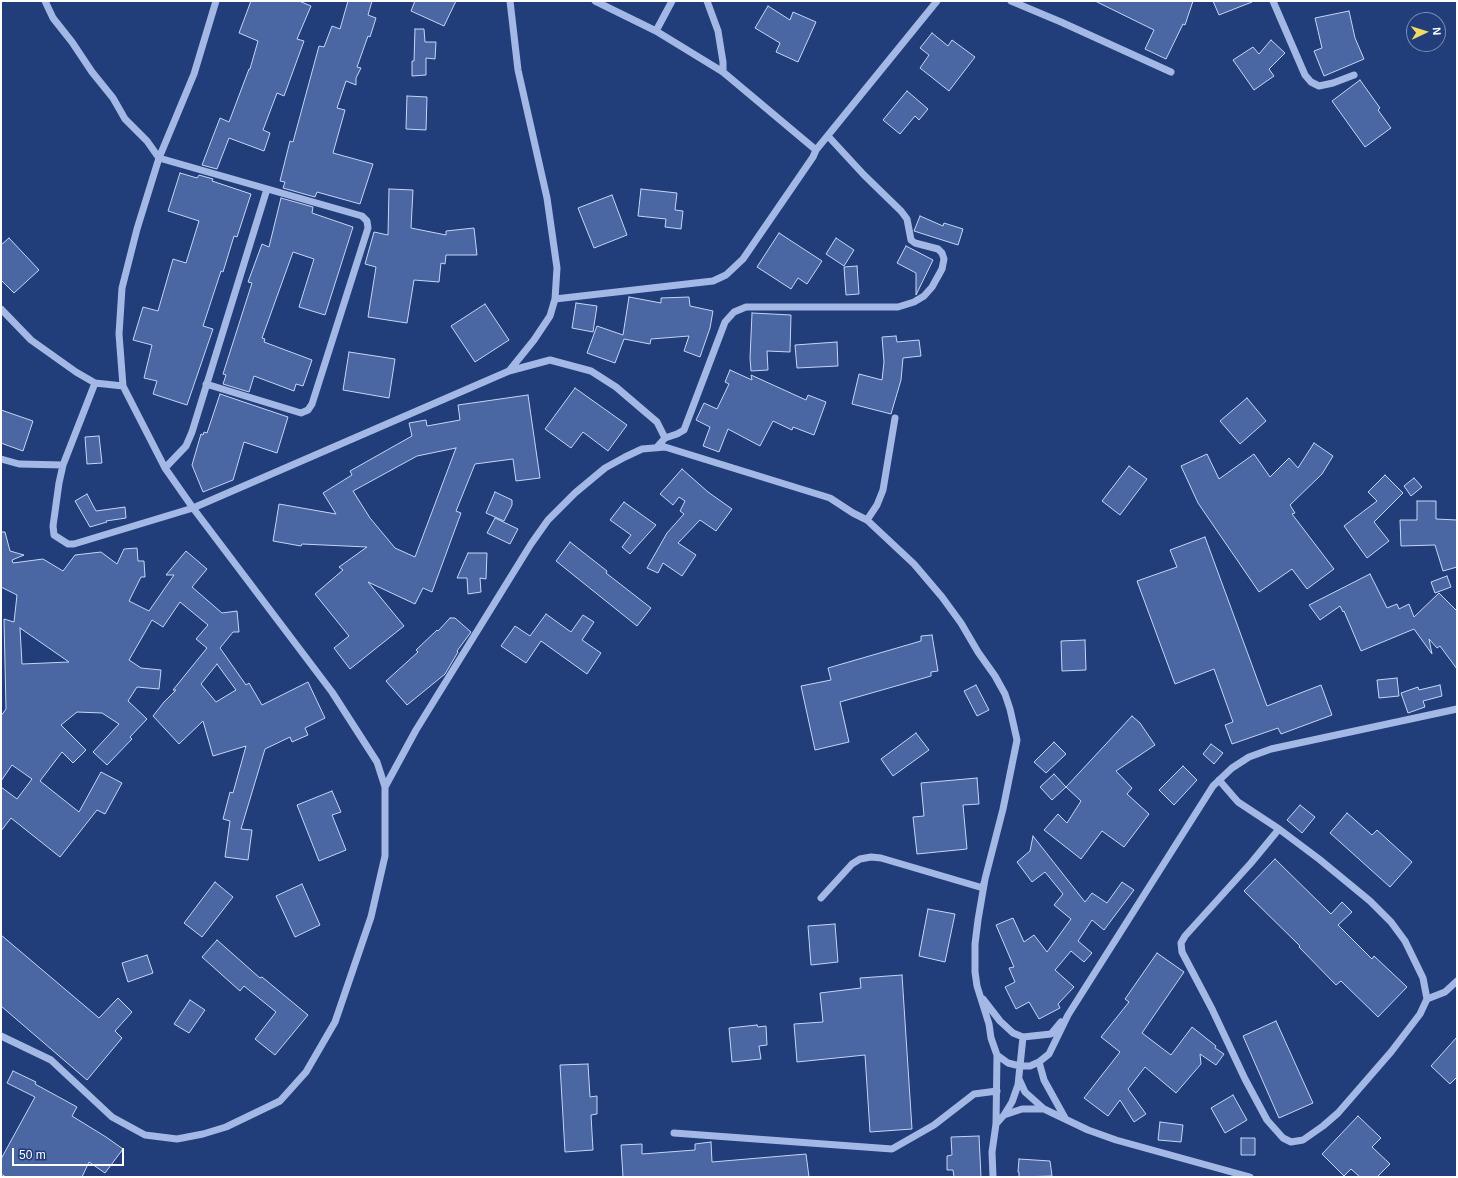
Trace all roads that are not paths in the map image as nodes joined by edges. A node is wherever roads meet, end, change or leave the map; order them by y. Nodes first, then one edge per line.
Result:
1 (45, 1) edge
2 (216, 1) edge
3 (510, 1) edge
4 (595, 1) edge
5 (672, 1) edge
6 (707, 1) edge
7 (937, 1) edge
8 (1011, 1) edge
9 (1273, 1) edge
10 (656, 30) junction
11 (723, 72) junction
12 (1171, 72) dead end
13 (1354, 75) dead end
14 (828, 136) junction
15 (816, 150) junction
16 (160, 158) junction
17 (267, 189) junction
18 (555, 299) junction
19 (1, 309) edge
20 (509, 371) junction
21 (95, 384) junction
22 (206, 384) junction
23 (123, 386) junction
24 (895, 418) dead end
25 (665, 438) junction
26 (657, 447) junction
27 (1, 459) edge
28 (63, 465) junction
29 (165, 468) junction
30 (193, 508) junction
31 (867, 520) junction
32 (1457, 709) edge
33 (1219, 780) junction
34 (385, 787) junction
35 (1278, 829) junction
36 (985, 879) junction
37 (821, 898) dead end
38 (1457, 980) edge
39 (979, 994) junction
40 (1427, 999) junction
41 (1068, 1015) junction
42 (1, 1036) edge
43 (1023, 1037) junction
44 (997, 1055) junction
45 (1039, 1062) junction
46 (1020, 1066) junction
47 (1019, 1079) junction
48 (997, 1091) junction
49 (1044, 1109) junction
50 (1004, 1115) junction
51 (1065, 1118) junction
52 (996, 1124) junction
53 (674, 1133) dead end
54 (993, 1177) edge
55 (1250, 1177) edge

1 - 16 street
2 - 16 street
3 - 18 street
4 - 10 street
5 - 10 street
6 - 11 street
7 - 14 street
8 - 12 street
9 - 13 street
10 - 11 street
11 - 15 street
14 - 15 street
14 - 25 street
15 - 18 street
16 - 17 street
16 - 23 street
17 - 22 street
17 - 22 street
18 - 20 street
19 - 21 street
20 - 25 street
20 - 30 street
21 - 23 street
21 - 28 street
22 - 29 street
23 - 29 street
24 - 31 street
25 - 26 street
26 - 31 street
26 - 34 street
27 - 28 street
28 - 30 street
29 - 30 street
30 - 34 street
31 - 36 street
32 - 33 street
33 - 35 street
33 - 41 street
34 - 42 street
35 - 40 street
35 - 40 street
36 - 37 street
36 - 39 street
38 - 40 street
39 - 43 street
39 - 44 street
41 - 43 street
41 - 45 street
43 - 46 street
44 - 46 street
44 - 48 street
45 - 46 street
45 - 51 street
46 - 47 street
47 - 49 street
47 - 50 street
48 - 52 street
48 - 53 street
49 - 50 street
49 - 51 street
50 - 52 street
51 - 55 street
52 - 54 street

